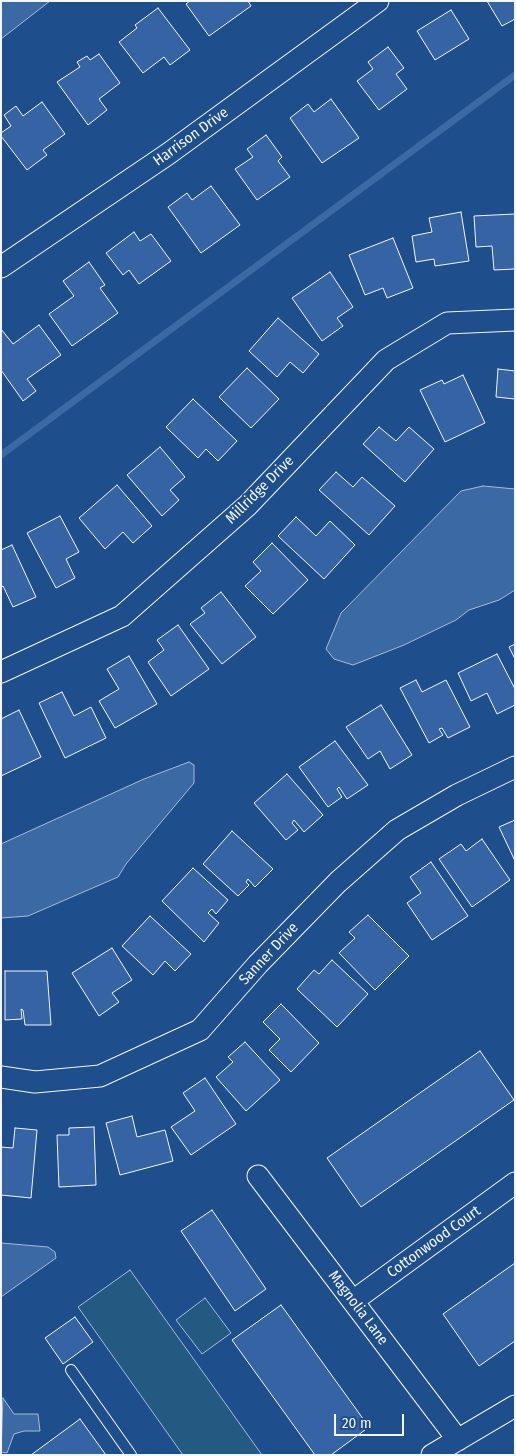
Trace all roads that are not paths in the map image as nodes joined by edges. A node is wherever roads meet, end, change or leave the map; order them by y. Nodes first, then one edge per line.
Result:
1 (378, 1) edge
2 (1, 267) edge
3 (515, 320) edge
4 (1, 672) edge
5 (515, 767) edge
6 (1, 1077) edge
7 (258, 1176) dead end
8 (515, 1183) edge
9 (353, 1302) junction
10 (71, 1370) dead end
11 (515, 1406) edge
12 (458, 1440) junction
13 (132, 1455) edge
14 (432, 1455) edge

1 - 2 street, Harrison Drive
3 - 4 street, Millridge Drive
5 - 6 street, Sanner Drive
7 - 9 street, Magnolia Lane
8 - 9 street, Cottonwood Court
9 - 12 street, Magnolia Lane
10 - 13 lane
11 - 12 street
12 - 14 street

